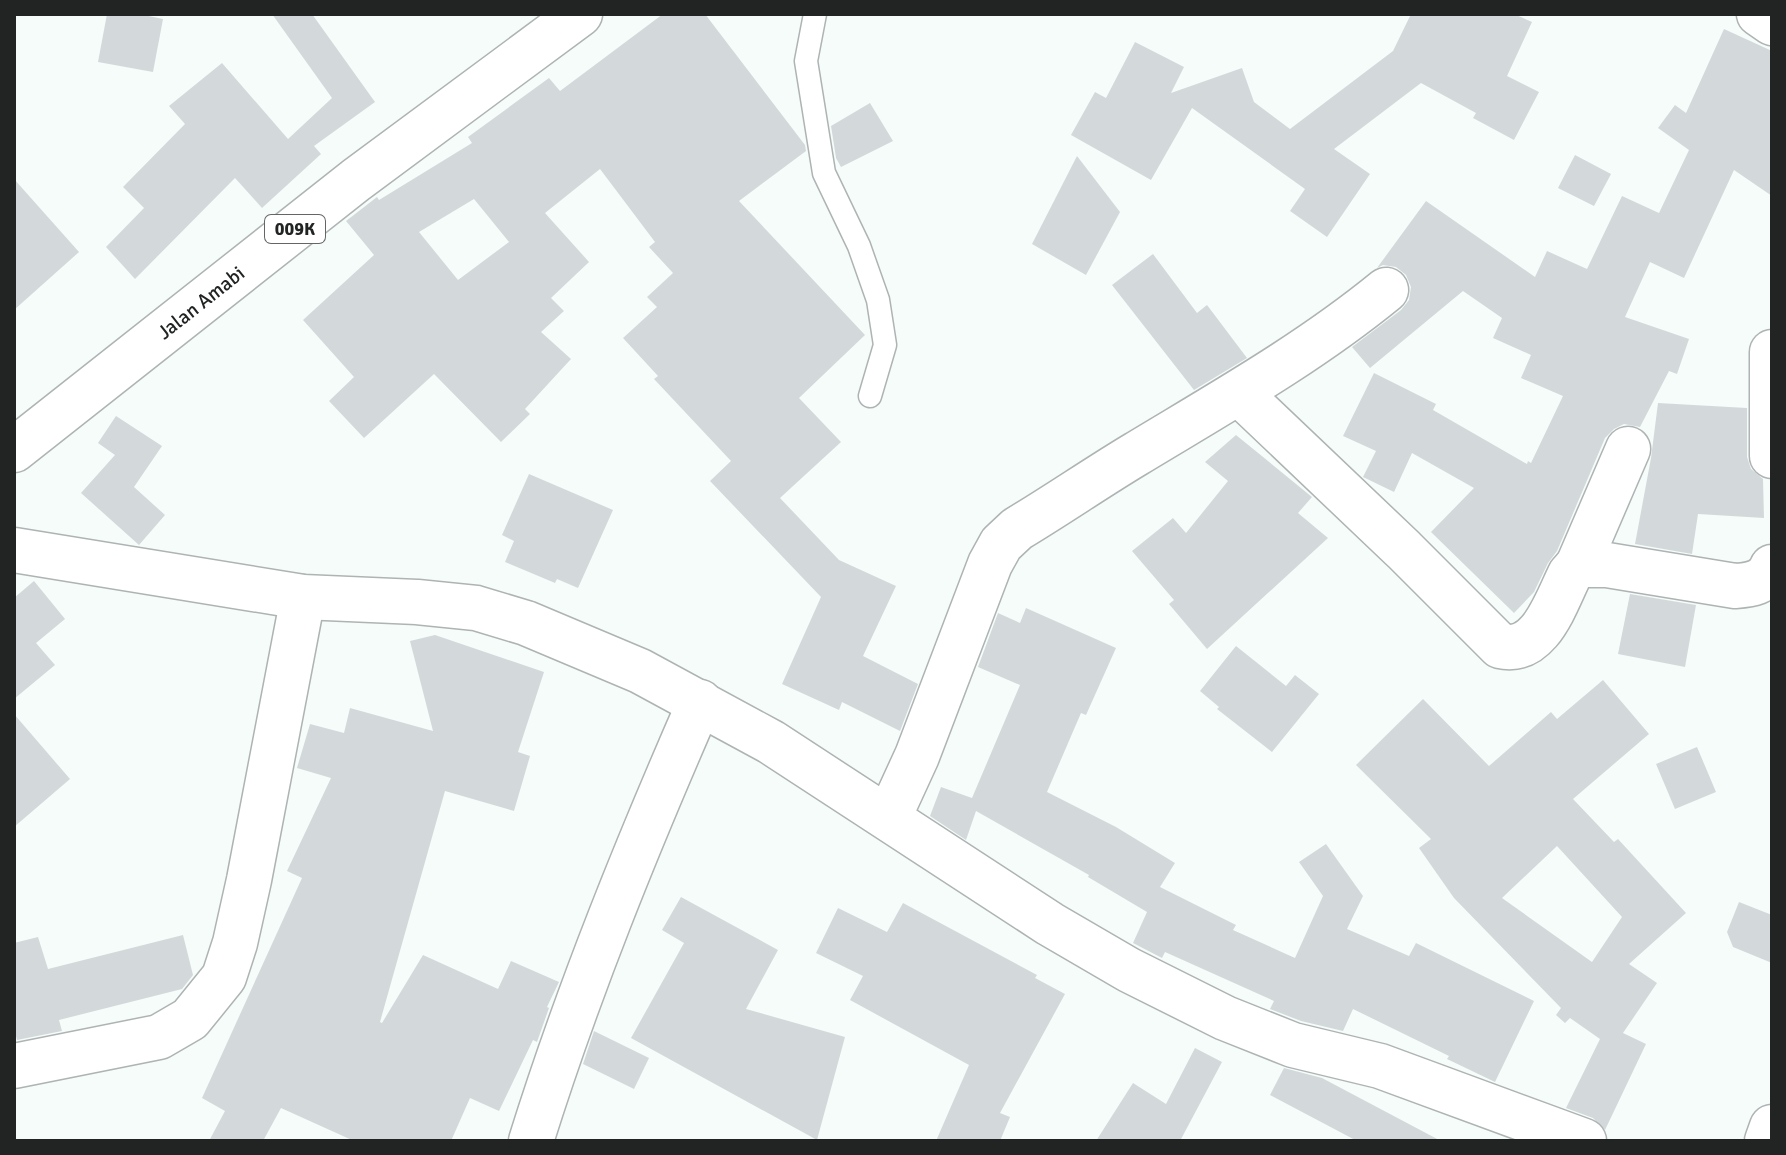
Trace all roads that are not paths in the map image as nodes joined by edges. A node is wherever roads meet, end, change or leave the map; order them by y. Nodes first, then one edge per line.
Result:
1 (580, 14) edge
2 (815, 14) edge
3 (1759, 14) edge
4 (1772, 23) edge
5 (1386, 290) dead end
6 (1772, 352) edge
7 (1239, 393) junction
8 (870, 396) dead end
9 (1628, 449) dead end
10 (14, 450) edge
11 (1772, 456) edge
12 (14, 550) edge
13 (1578, 565) junction
14 (1772, 567) edge
15 (303, 597) junction
16 (700, 702) junction
17 (889, 817) junction
18 (14, 1066) edge
19 (1772, 1127) edge
20 (531, 1141) edge
21 (1584, 1141) edge
22 (1767, 1141) edge

1 - 10 street, Jalan Amabi / 009K
2 - 8 lane
3 - 4 street
5 - 7 street
6 - 11 street
7 - 13 street
7 - 17 street
9 - 13 street
12 - 15 street
13 - 14 street
15 - 16 street
15 - 18 street
16 - 17 street
16 - 20 street
17 - 21 street
19 - 22 street

